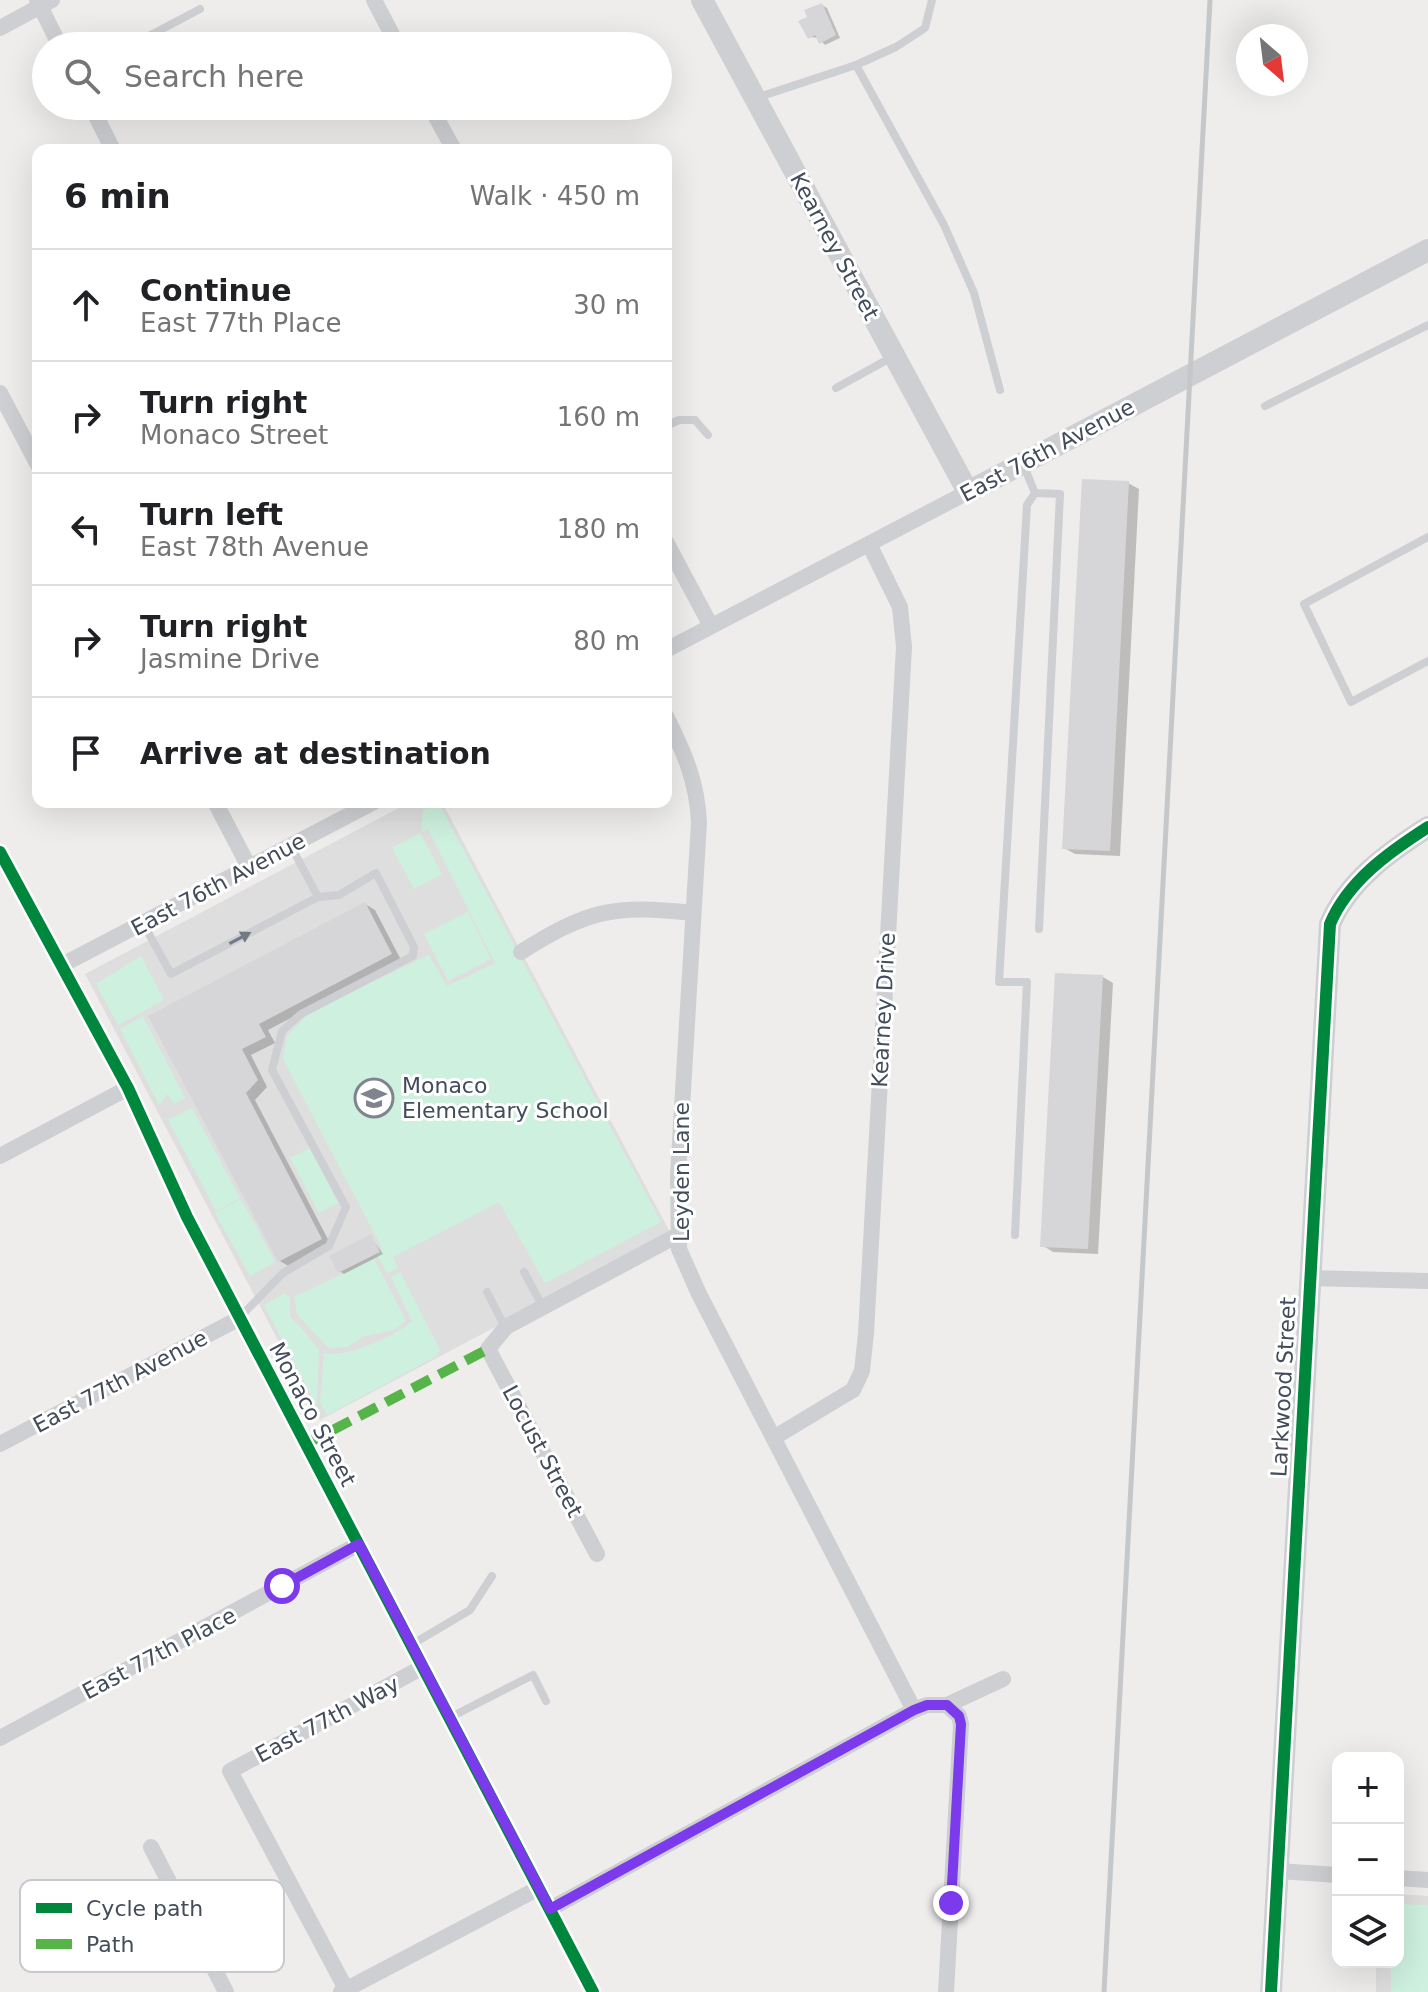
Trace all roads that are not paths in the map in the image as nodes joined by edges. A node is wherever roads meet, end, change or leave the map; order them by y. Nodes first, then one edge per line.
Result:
1 (374, 0) edge
2 (702, 0) edge
3 (932, 0) edge
4 (43, 2) edge
5 (200, 9) dead end
6 (0, 28) edge
7 (55, 32) edge
8 (156, 32) edge
9 (391, 32) edge
10 (856, 65) junction
11 (756, 98) junction
12 (98, 120) edge
13 (438, 120) edge
14 (110, 144) edge
15 (451, 144) edge
16 (1428, 250) edge
17 (1428, 325) edge
18 (894, 355) junction
19 (836, 388) dead end
20 (1000, 390) dead end
21 (0, 393) edge
22 (1265, 406) dead end
23 (672, 423) edge
24 (708, 435) dead end
25 (32, 454) edge
26 (1022, 464) junction
27 (968, 492) junction
28 (1035, 493) junction
29 (1428, 537) edge
30 (869, 544) junction
31 (672, 553) edge
32 (711, 626) junction
33 (672, 647) edge
34 (1428, 661) edge
35 (672, 728) edge
36 (218, 808) edge
37 (363, 808) edge
38 (1428, 827) edge
39 (291, 846) junction
40 (0, 852) edge
41 (249, 867) junction
42 (7, 879) edge
43 (318, 897) junction
44 (693, 913) junction
45 (143, 923) junction
46 (1039, 929) dead end
47 (521, 952) dead end
48 (62, 965) junction
49 (128, 1088) junction
50 (0, 1156) edge
51 (678, 1235) junction
52 (1015, 1235) dead end
53 (524, 1272) dead end
54 (1309, 1278) junction
55 (1428, 1281) edge
56 (487, 1292) dead end
57 (543, 1307) junction
58 (240, 1318) junction
59 (506, 1327) junction
60 (775, 1437) junction
61 (0, 1444) edge
62 (359, 1544) junction
63 (597, 1554) dead end
64 (492, 1576) dead end
65 (411, 1645) junction
66 (423, 1667) junction
67 (1003, 1679) dead end
68 (546, 1701) dead end
69 (947, 1705) junction
70 (914, 1710) junction
71 (449, 1718) junction
72 (0, 1738) edge
73 (151, 1847) dead end
74 (1278, 1871) junction
75 (1332, 1875) edge
76 (1404, 1878) edge
77 (168, 1880) edge
78 (1428, 1880) edge
79 (539, 1888) junction
80 (550, 1909) junction
81 (216, 1972) edge
82 (344, 1991) edge
83 (226, 1992) edge
84 (593, 1992) edge
85 (946, 1992) edge
86 (1271, 1992) edge

1 - 9 street
2 - 11 street, Kearney Street
3 - 10 lane
4 - 6 street
4 - 7 street
5 - 8 lane
10 - 11 lane
10 - 20 lane
11 - 18 street, Kearney Street
12 - 14 street
13 - 15 street
16 - 26 street, East 76th Avenue
17 - 22 lane
18 - 19 lane
18 - 27 street, Kearney Street
21 - 25 street
23 - 24 lane
26 - 27 street, East 76th Avenue
26 - 28 lane
27 - 30 street, East 76th Avenue
28 - 46 lane
28 - 52 lane
29 - 34 lane
30 - 32 street, East 76th Avenue
30 - 60 street, Kearney Drive
31 - 32 street
32 - 33 street, East 76th Avenue
35 - 44 street, Leyden Lane
36 - 41 street
37 - 39 street, East 76th Avenue
38 - 54 street, Larkwood Street
39 - 41 street, East 76th Avenue
39 - 43 lane
40 - 42 street, Monaco Street
41 - 45 street, East 76th Avenue
42 - 48 street, Monaco Street
45 -> 43 lane
43 - 58 lane
44 - 47 street
44 - 51 street, Leyden Lane
45 - 48 street, East 76th Avenue
48 - 49 street, Monaco Street
49 - 50 street
49 - 58 street, Monaco Street
51 - 57 street
51 - 60 street, Leyden Lane
53 - 57 lane
54 - 55 street
54 - 74 street, Larkwood Street
56 - 59 lane
57 - 59 street
58 - 61 street, East 77th Avenue
58 - 62 street, Monaco Street
59 - 63 street, Locust Street
60 - 70 street, Leyden Lane
62 - 65 street, Monaco Street
62 - 72 street, East 77th Place
64 - 65 lane
65 - 66 street, Monaco Street
66 - 71 street, Monaco Street
66 - 82 street, East 77th Way
67 - 69 street
68 - 71 lane
69 - 70 street
69 - 85 street
70 - 80 street
71 - 79 street, Monaco Street
73 - 77 street
74 - 75 street
74 - 86 street, Larkwood Street
76 - 78 street
79 - 80 street, Monaco Street
79 - 82 street
80 - 84 street, Monaco Street
81 - 83 street

